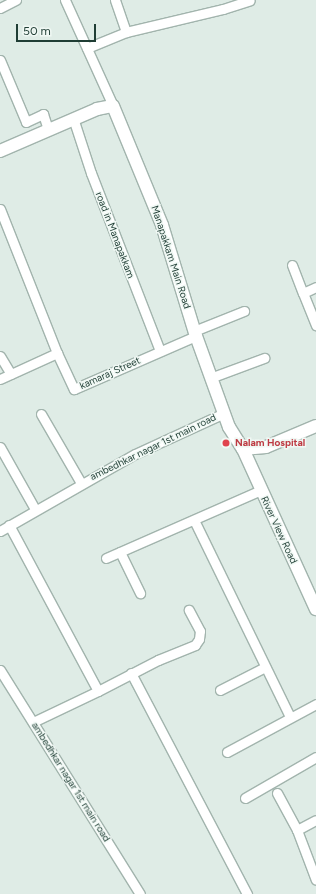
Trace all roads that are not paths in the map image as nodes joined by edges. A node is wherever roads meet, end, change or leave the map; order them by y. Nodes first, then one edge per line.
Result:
1 (16, 0) edge
2 (65, 0) edge
3 (115, 0) edge
4 (220, 0) edge
5 (250, 0) edge
6 (0, 8) edge
7 (223, 9) junction
8 (126, 32) junction
9 (87, 48) junction
10 (0, 60) edge
11 (113, 106) junction
12 (74, 118) junction
13 (48, 129) junction
14 (0, 151) edge
15 (0, 209) edge
16 (292, 265) dead end
17 (316, 288) edge
18 (303, 293) junction
19 (244, 311) dead end
20 (316, 325) edge
21 (195, 333) junction
22 (160, 351) junction
23 (57, 353) junction
24 (0, 356) edge
25 (264, 358) dead end
26 (11, 374) junction
27 (210, 378) junction
28 (0, 379) edge
29 (224, 412) junction
30 (41, 414) dead end
31 (316, 426) edge
32 (0, 447) edge
33 (243, 449) junction
34 (81, 483) junction
35 (261, 490) junction
36 (35, 509) junction
37 (194, 520) junction
38 (9, 525) junction
39 (0, 531) edge
40 (120, 552) junction
41 (106, 558) dead end
42 (140, 593) dead end
43 (189, 610) dead end
44 (316, 610) edge
45 (263, 668) junction
46 (0, 670) edge
47 (131, 673) junction
48 (98, 690) junction
49 (220, 690) dead end
50 (316, 704) edge
51 (290, 717) junction
52 (33, 722) junction
53 (227, 752) dead end
54 (316, 757) edge
55 (277, 793) dead end
56 (245, 798) dead end
57 (316, 820) edge
58 (296, 830) junction
59 (316, 880) edge
60 (140, 894) edge
61 (247, 894) edge

1 - 6 street
2 - 9 street
3 - 8 street
4 - 7 street
5 - 7 street
7 - 8 street
8 - 9 street
9 - 11 street
10 - 13 street
11 - 12 main road
11 - 21 main road, Manapakkam Main Road
12 - 13 main road
12 - 22 street, road in Manapakkam
13 - 14 main road
15 - 23 street
16 - 18 street
17 - 18 street
18 - 20 street
19 - 21 street, kamaraj Street
21 - 22 street, kamaraj Street
21 - 27 main road, Manapakkam Main Road
22 - 23 street, kamaraj Street
23 - 26 street
24 - 26 street
25 - 27 street
26 - 28 street
27 - 29 main road, Manapakkam Main Road
29 - 33 main road, Manapakkam Main Road
29 - 34 street, ambedhkar nagar 1st main road
30 - 34 street
31 - 33 main road
32 - 36 street
33 - 35 main road, River View Road
34 - 36 street, ambedhkar nagar 1st main road
35 - 37 street
35 - 44 main road, River View Road
36 - 38 street, ambedhkar nagar 1st main road
37 - 40 street
37 - 45 street
38 - 39 street, ambedhkar nagar 1st main road
38 - 48 street
40 - 41 street
40 - 42 street
43 - 47 street
45 - 49 street
45 - 51 street
46 - 52 street, ambedhkar nagar 1st main road
47 - 48 street
47 - 61 street
48 - 52 street
50 - 51 street
51 - 53 street
52 - 60 street, ambedhkar nagar 1st main road
54 - 56 street
55 - 58 street
57 - 58 street
58 - 59 street

